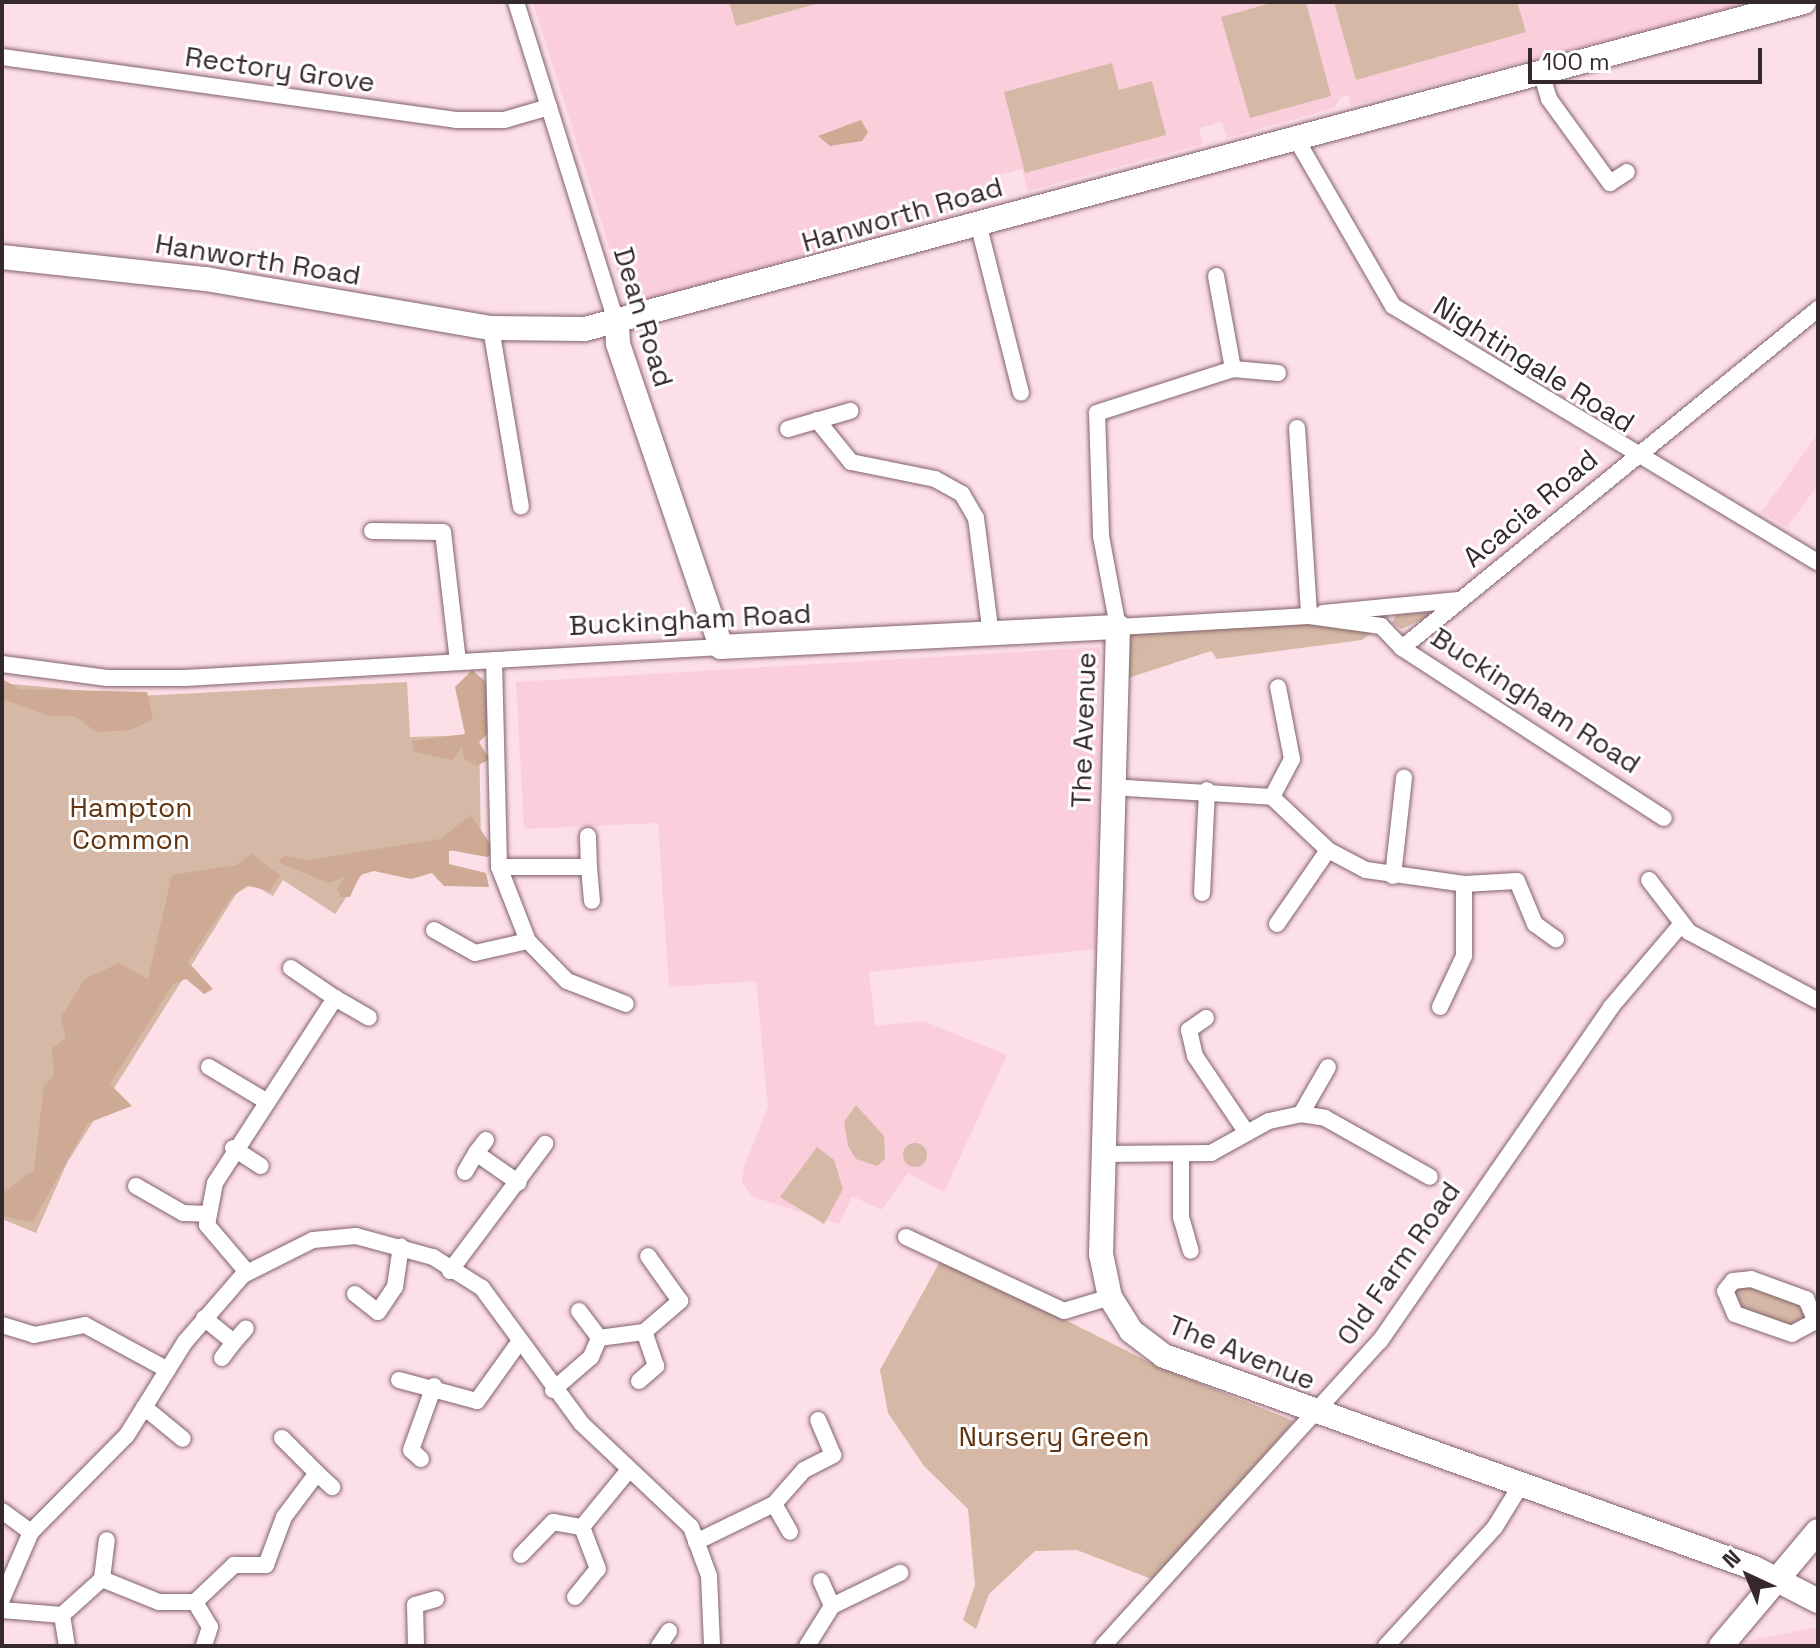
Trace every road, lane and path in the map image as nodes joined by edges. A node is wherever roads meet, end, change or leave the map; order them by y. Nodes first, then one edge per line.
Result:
1 (516, 2) edge
2 (1804, 2) edge
3 (2, 57) edge
4 (1542, 76) junction
5 (549, 107) junction
6 (1295, 137) junction
7 (1627, 172) dead end
8 (978, 223) junction
9 (2, 257) edge
10 (1216, 276) dead end
11 (1818, 309) edge
12 (617, 324) junction
13 (491, 328) junction
14 (1233, 369) junction
15 (1278, 373) dead end
16 (1021, 393) dead end
17 (850, 411) dead end
18 (817, 420) junction
19 (1297, 428) dead end
20 (788, 429) dead end
21 (1634, 457) junction
22 (521, 507) dead end
23 (372, 531) dead end
24 (1818, 562) edge
25 (1463, 598) junction
26 (1376, 605) junction
27 (1309, 616) junction
28 (1381, 626) junction
29 (1118, 627) junction
30 (991, 635) junction
31 (721, 647) junction
32 (1402, 648) junction
33 (494, 660) junction
34 (458, 661) junction
35 (2, 664) edge
36 (1278, 687) dead end
37 (1404, 778) dead end
38 (1110, 787) junction
39 (1207, 790) junction
40 (1272, 797) junction
41 (1664, 818) dead end
42 (588, 836) dead end
43 (1328, 850) junction
44 (499, 867) junction
45 (589, 867) junction
46 (1393, 876) junction
47 (1649, 880) dead end
48 (1464, 884) junction
49 (1202, 893) dead end
50 (592, 901) dead end
51 (1277, 924) dead end
52 (1680, 926) junction
53 (434, 930) dead end
54 (1556, 939) dead end
55 (528, 941) junction
56 (291, 968) dead end
57 (335, 998) junction
58 (1818, 1001) edge
59 (626, 1004) dead end
60 (1440, 1007) dead end
61 (369, 1018) dead end
62 (1206, 1018) dead end
63 (209, 1067) dead end
64 (1328, 1067) dead end
65 (266, 1101) junction
66 (1301, 1114) junction
67 (1247, 1133) junction
68 (545, 1144) dead end
69 (233, 1148) junction
70 (1104, 1154) junction
71 (1181, 1156) junction
72 (261, 1166) dead end
73 (465, 1172) dead end
74 (1430, 1177) dead end
75 (519, 1183) junction
76 (136, 1186) dead end
77 (208, 1214) junction
78 (906, 1237) dead end
79 (401, 1246) junction
80 (1191, 1251) dead end
81 (648, 1256) dead end
82 (450, 1271) junction
83 (247, 1272) junction
84 (355, 1294) dead end
85 (1110, 1297) junction
86 (579, 1311) dead end
87 (204, 1318) junction
88 (1817, 1321) edge
89 (2, 1325) edge
90 (246, 1328) dead end
91 (644, 1332) junction
92 (599, 1338) junction
93 (520, 1341) junction
94 (234, 1342) junction
95 (222, 1358) dead end
96 (168, 1370) junction
97 (399, 1380) dead end
98 (639, 1381) dead end
99 (434, 1386) junction
100 (553, 1390) junction
101 (144, 1407) junction
102 (1311, 1412) junction
103 (818, 1420) dead end
104 (282, 1438) dead end
105 (183, 1439) dead end
106 (421, 1459) dead end
107 (628, 1471) junction
108 (317, 1473) junction
109 (332, 1487) dead end
110 (1519, 1488) junction
111 (774, 1504) junction
112 (2, 1511) edge
113 (582, 1527) junction
114 (1818, 1531) edge
115 (31, 1532) junction
116 (790, 1532) dead end
117 (107, 1540) dead end
118 (696, 1542) junction
119 (521, 1555) dead end
120 (900, 1573) dead end
121 (102, 1579) junction
122 (1780, 1579) junction
123 (821, 1581) dead end
124 (575, 1597) dead end
125 (2, 1599) edge
126 (436, 1599) dead end
127 (1818, 1601) edge
128 (195, 1602) junction
129 (832, 1606) junction
130 (2, 1610) edge
131 (62, 1615) junction
132 (669, 1631) dead end
133 (67, 1646) edge
134 (204, 1646) edge
135 (416, 1646) edge
136 (659, 1646) edge
137 (712, 1646) edge
138 (807, 1646) edge
139 (1103, 1646) edge
140 (1386, 1646) edge
141 (1721, 1646) edge

1 - 5 street, Dean Road
2 - 4 street, Hanworth Road
3 - 5 street, Rectory Grove
4 - 6 street, Hanworth Road
4 - 7 street
5 - 12 street, Dean Road
6 - 8 street, Hanworth Road
6 - 21 street, Nightingale Road
8 - 12 street, Hanworth Road
8 - 16 street
9 - 13 street, Hanworth Road
10 - 14 street
11 - 21 street, Acacia Road
12 - 13 street, Hanworth Road
12 - 31 street, Dean Road
13 - 22 street
14 - 15 street
14 - 29 street
17 - 18 street
18 - 20 street
18 - 30 street
19 - 27 street
21 - 24 street, Nightingale Road
21 - 25 street, Acacia Road
23 - 34 street
25 - 26 street, Acacia Road
25 - 32 street, Acacia Road
26 - 27 street, Acacia Road
26 - 28 street
27 - 28 street, Buckingham Road
27 - 29 street, Buckingham Road
28 - 32 street, Buckingham Road
29 - 30 street, Buckingham Road
29 - 38 street, The Avenue
30 - 31 street, Buckingham Road
31 - 33 street, Buckingham Road
32 - 41 street, Buckingham Road
33 - 34 street, Buckingham Road
33 - 44 street
34 - 35 street, Buckingham Road
36 - 40 street
37 - 46 street
38 - 39 street
38 - 70 street, The Avenue
39 - 40 street
39 - 49 street
40 - 43 street
42 - 45 street
43 - 46 street
43 - 51 street
44 - 45 street
44 - 55 street
45 - 50 street
46 - 48 street
47 - 52 street
48 - 54 street
48 - 60 street
52 - 58 street
52 - 102 street, Old Farm Road
53 - 55 street
55 - 59 street
56 - 57 street
57 - 61 street
57 - 65 street
62 - 67 street
63 - 65 street
64 - 66 street
65 - 69 street
66 - 67 street
66 - 74 street
67 - 71 street
68 - 75 street
69 - 72 street
69 - 77 street
70 - 71 street
70 - 85 street, The Avenue
71 - 80 street
73 - 75 street
75 - 82 street
76 - 77 street
77 - 83 street
78 - 85 street
79 - 82 street
79 - 83 street
79 - 84 street
81 - 91 street
82 - 93 street
83 - 87 street
85 - 102 street, The Avenue
86 - 92 street
87 - 94 street
87 - 96 street
88 - 88 street
89 - 96 street
90 - 94 street
91 - 92 street
91 - 98 street
92 - 100 street
93 - 99 street
93 - 100 street
94 - 95 street
96 - 101 street
97 - 99 street
99 - 106 street
100 - 107 street
101 - 105 street
101 - 115 street
102 - 110 street, The Avenue
102 - 139 street, Old Farm Road
103 - 111 street
104 - 108 street
107 - 113 street
107 - 118 street
108 - 109 street
108 - 128 street
110 - 122 street, The Avenue
110 - 140 street
111 - 116 street
111 - 118 street
112 - 115 street
113 - 119 street
113 - 124 street
114 - 122 street
115 - 125 street
117 - 121 street
118 - 137 street
120 - 129 street
121 - 128 street
121 - 131 street
122 - 127 street, The Avenue
122 - 141 street
123 - 129 street
126 - 135 street
128 - 134 street
129 - 138 street
130 - 131 street
131 - 133 street
132 - 136 street

